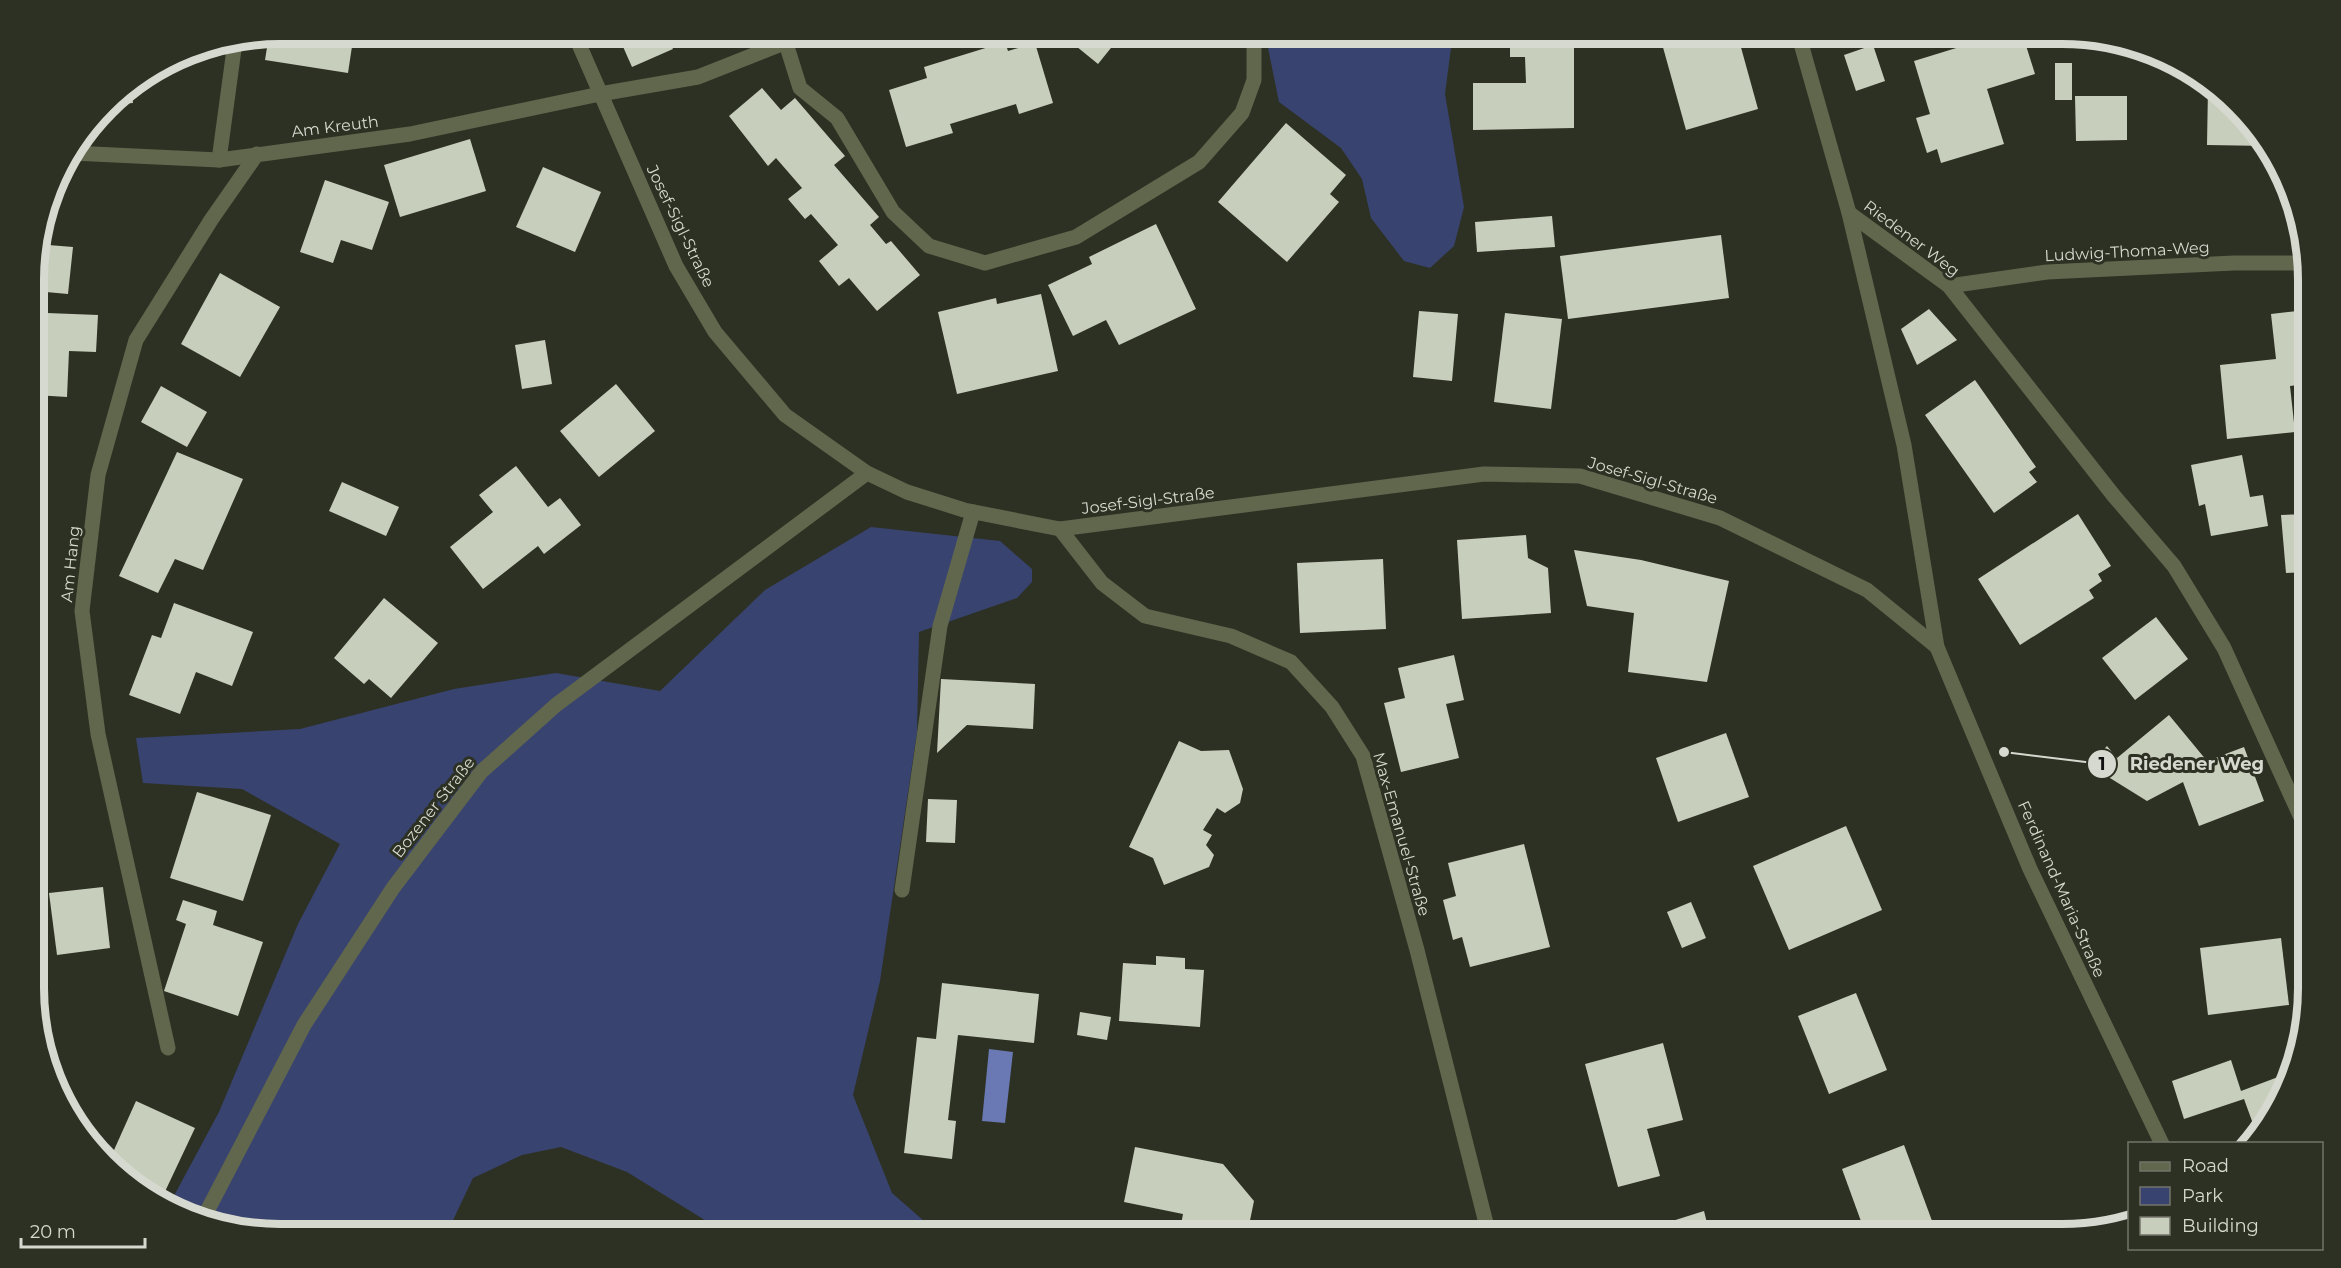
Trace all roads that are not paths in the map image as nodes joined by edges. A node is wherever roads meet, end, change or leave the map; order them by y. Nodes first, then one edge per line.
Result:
1 (579, 44) edge
2 (770, 44) edge
3 (785, 44) edge
4 (1254, 44) edge
5 (1801, 44) edge
6 (234, 48) edge
7 (600, 94) junction
8 (80, 153) edge
9 (257, 154) junction
10 (219, 160) junction
11 (1849, 213) junction
12 (2297, 263) edge
13 (1949, 286) junction
14 (867, 473) junction
15 (973, 512) junction
16 (1060, 529) junction
17 (1937, 647) junction
18 (2298, 811) edge
19 (902, 890) dead end
20 (168, 1048) dead end
21 (2162, 1142) edge
22 (206, 1212) edge
23 (1486, 1224) edge

1 - 7 street, Josef-Sigl-Straße
2 - 7 street, Am Kreuth
3 - 4 street
5 - 11 street, Riedener Weg
6 - 10 street
7 - 9 street, Am Kreuth
7 - 14 street, Josef-Sigl-Straße
8 - 10 street, Am Kreuth
9 - 10 street, Am Kreuth
9 - 20 street, Am Hang
11 - 13 street, Riedener Weg
11 - 17 street, Riedener Weg
12 - 13 street, Ludwig-Thoma-Weg
13 - 18 street, Riedener Weg
14 - 15 street, Josef-Sigl-Straße
14 - 22 street, Bozener Straße
15 - 16 street, Josef-Sigl-Straße
15 - 19 street
16 - 17 street, Josef-Sigl-Straße
16 - 23 street, Max-Emanuel-Straße
17 - 21 street, Ferdinand-Maria-Straße

